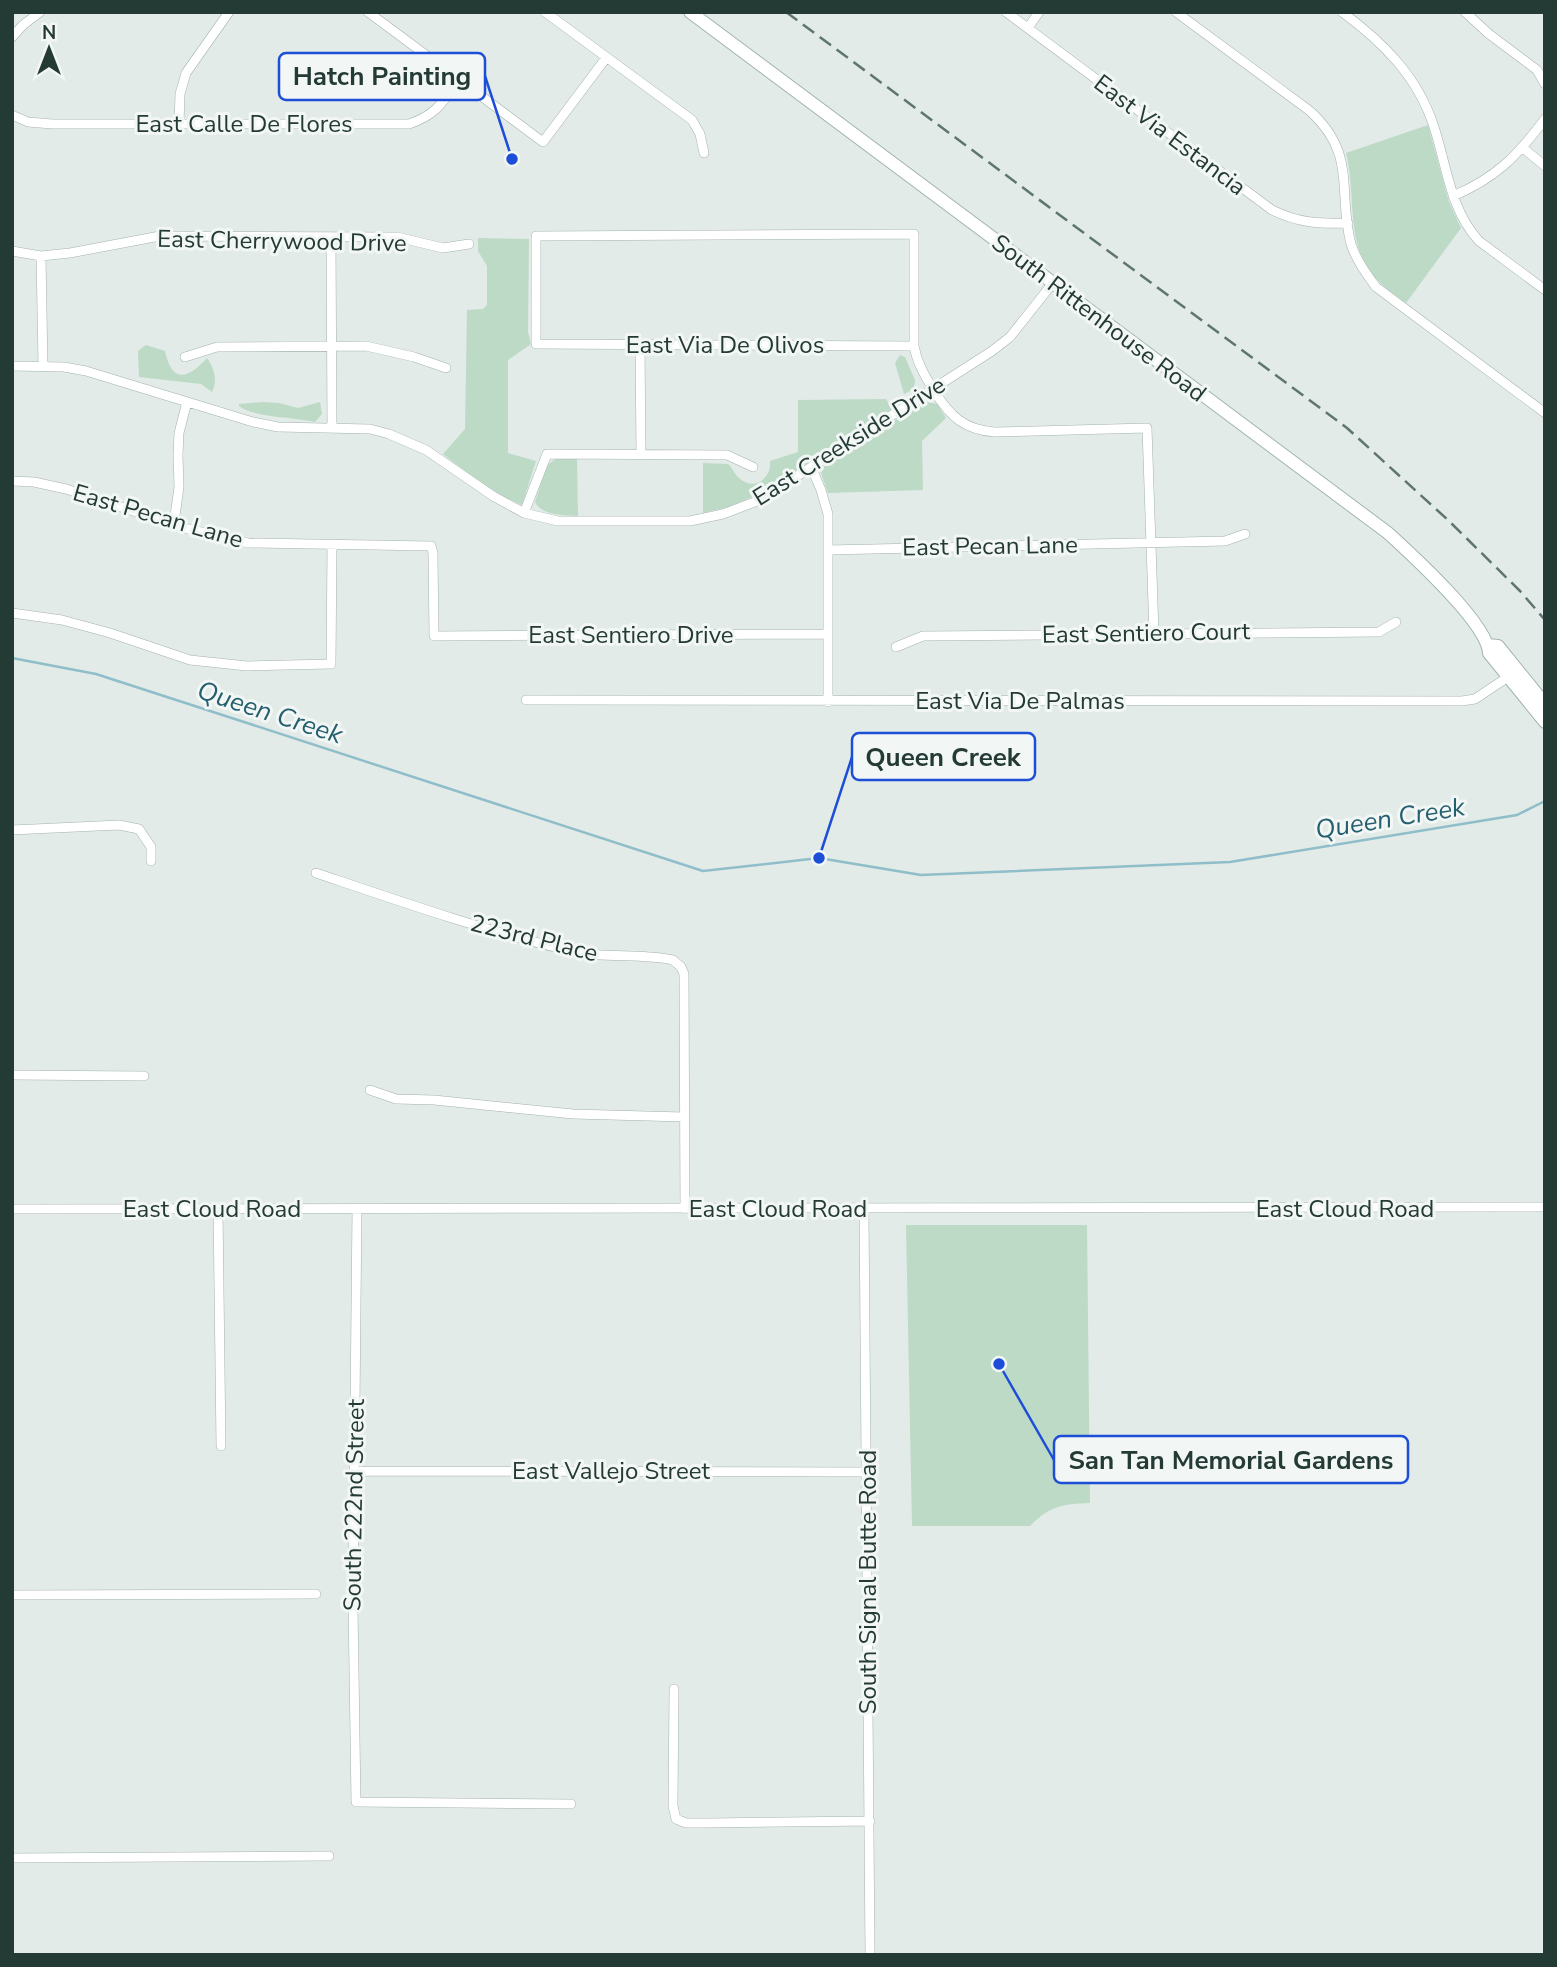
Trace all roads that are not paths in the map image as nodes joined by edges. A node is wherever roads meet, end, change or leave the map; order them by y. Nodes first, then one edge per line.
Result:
1 (40, 12) edge
2 (229, 12) edge
3 (368, 12) edge
4 (545, 12) edge
5 (690, 12) edge
6 (1006, 12) edge
7 (1039, 12) edge
8 (1177, 12) edge
9 (1342, 12) edge
10 (1465, 12) edge
11 (1028, 28) junction
12 (12, 37) edge
13 (606, 58) junction
14 (1541, 69) edge
15 (459, 80) junction
16 (1545, 83) edge
17 (12, 115) edge
18 (1545, 120) edge
19 (179, 123) junction
20 (1523, 148) junction
21 (704, 153) dead end
22 (1545, 166) edge
23 (1453, 196) junction
24 (1348, 223) junction
25 (331, 237) junction
26 (469, 244) dead end
27 (12, 251) edge
28 (41, 256) junction
29 (1052, 284) junction
30 (1545, 290) edge
31 (640, 345) junction
32 (331, 346) junction
33 (914, 346) junction
34 (185, 357) dead end
35 (12, 366) edge
36 (43, 366) junction
37 (446, 368) dead end
38 (933, 389) junction
39 (187, 402) junction
40 (1545, 413) edge
41 (332, 429) junction
42 (641, 455) junction
43 (753, 467) dead end
44 (812, 469) junction
45 (12, 481) edge
46 (524, 513) junction
47 (174, 523) junction
48 (1245, 534) dead end
49 (1151, 542) junction
50 (332, 545) junction
51 (828, 550) junction
52 (12, 613) edge
53 (1395, 622) dead end
54 (1154, 633) junction
55 (827, 634) junction
56 (434, 636) joint
57 (1488, 645) junction
58 (896, 648) dead end
59 (1508, 677) junction
60 (526, 701) dead end
61 (828, 702) junction
62 (1545, 704) edge
63 (1545, 722) edge
64 (12, 830) edge
65 (151, 861) dead end
66 (316, 873) dead end
67 (12, 1075) edge
68 (144, 1076) dead end
69 (370, 1090) dead end
70 (684, 1117) junction
71 (357, 1208) junction
72 (1545, 1208) edge
73 (12, 1209) edge
74 (685, 1209) junction
75 (218, 1210) junction
76 (864, 1210) junction
77 (221, 1446) dead end
78 (354, 1471) junction
79 (868, 1472) junction
80 (316, 1594) dead end
81 (12, 1595) edge
82 (674, 1689) dead end
83 (570, 1804) dead end
84 (870, 1821) junction
85 (329, 1856) dead end
86 (12, 1858) edge
87 (870, 1955) edge

1 - 12 street
2 - 19 street
3 - 15 street
4 - 13 street
5 - 29 main road, South Rittenhouse Road
6 - 11 street, East Via Estancia
7 - 11 street
8 - 24 street
9 - 23 street
10 - 14 street
11 - 24 street, East Via Estancia
13 - 15 street
13 - 21 street
14 - 16 street
15 - 19 street, East Calle De Flores
17 - 19 street, East Calle De Flores
18 - 20 street
20 - 22 street
20 - 23 street
23 - 30 street
24 - 40 street
25 - 26 street, East Cherrywood Drive
25 - 28 street, East Cherrywood Drive
25 - 32 street
27 - 28 street, East Cherrywood Drive
28 - 36 street
29 - 38 street, East Creekside Drive
29 - 57 main road, South Rittenhouse Road
31 - 33 street, East Via De Olivos
31 - 33 street, East Via De Olivos
31 - 42 street
32 - 34 street
32 - 37 street
32 - 41 street
33 - 38 street
35 - 36 street, East Creekside Drive
36 - 39 street, East Creekside Drive
38 - 44 street, East Creekside Drive
38 - 49 street
39 - 41 street, East Creekside Drive
39 - 47 street
41 - 46 street, East Creekside Drive
42 - 43 street
42 - 46 street
44 - 46 street, East Creekside Drive
44 - 51 street
45 - 47 street, East Pecan Lane
47 - 50 street, East Pecan Lane
48 - 49 street, East Pecan Lane
49 - 51 street, East Pecan Lane
49 - 54 street
50 - 52 street
50 - 56 street, East Pecan Lane
51 - 55 street
53 - 54 street, East Sentiero Court
54 - 58 street, East Sentiero Court
55 - 56 street, East Sentiero Drive
55 - 61 street
57 - 59 main road, South Rittenhouse Road
57 - 62 main road, South Rittenhouse Road
59 - 61 street, East Via De Palmas
59 - 63 main road, South Rittenhouse Road
60 - 61 street, East Via De Palmas
64 - 65 street
66 - 70 street, 223rd Place
67 - 68 street
69 - 70 street
70 - 74 street, 223rd Place
71 - 74 street, East Cloud Road
71 - 75 street, East Cloud Road
71 - 78 street, South 222nd Street
72 - 76 street, East Cloud Road
73 - 75 street, East Cloud Road
74 - 76 street, East Cloud Road
75 - 77 street
76 - 79 street, South Signal Butte Road
78 - 79 street, East Vallejo Street
78 - 83 street, South 222nd Street
79 - 84 street, South Signal Butte Road
80 - 81 street
82 - 84 street
84 - 87 street, South Signal Butte Road
85 - 86 street

